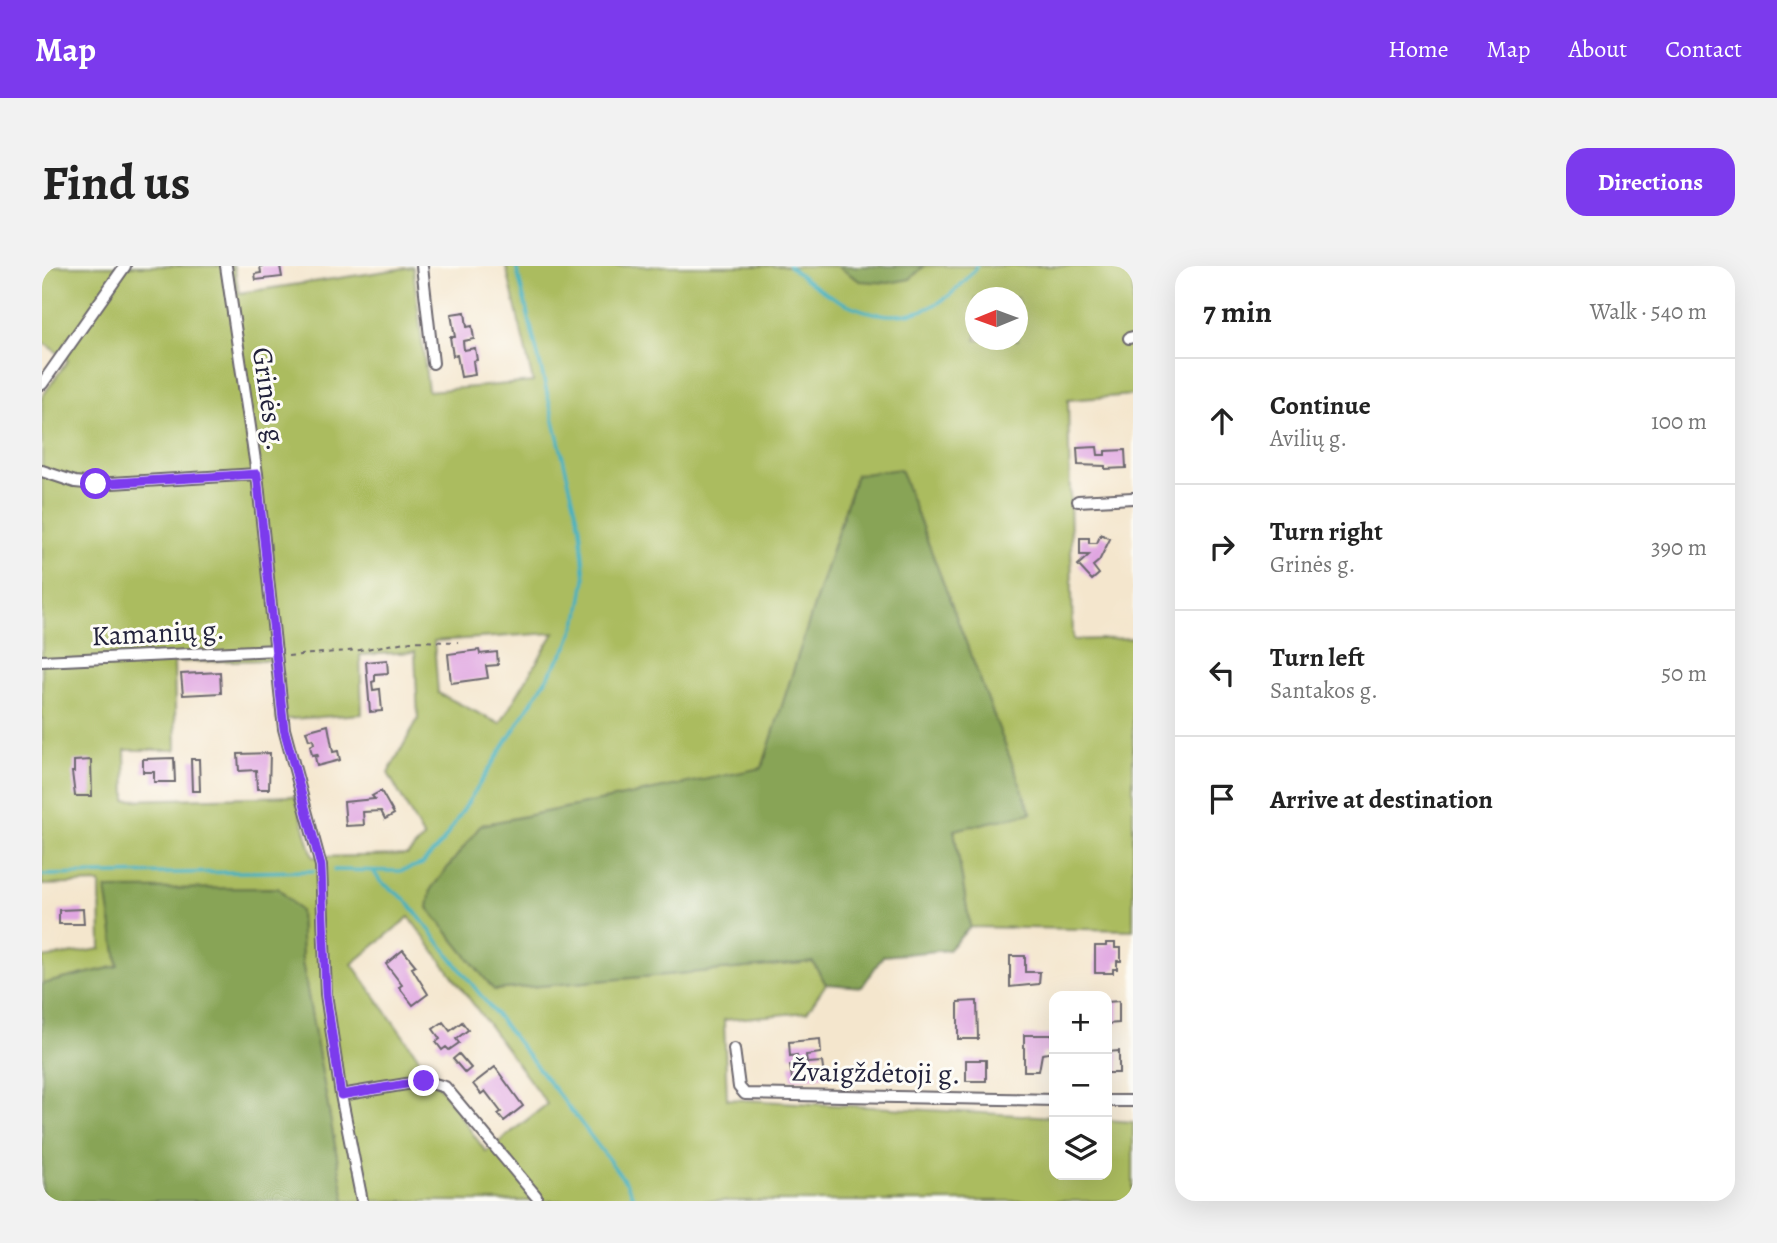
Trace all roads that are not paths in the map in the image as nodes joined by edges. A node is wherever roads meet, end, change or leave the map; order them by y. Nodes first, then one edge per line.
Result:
1 (125, 266) edge
2 (226, 266) edge
3 (422, 266) edge
4 (433, 363) dead end
5 (42, 384) edge
6 (42, 471) edge
7 (257, 474) junction
8 (1133, 498) edge
9 (1078, 502) dead end
10 (276, 653) junction
11 (42, 661) edge
12 (734, 1049) dead end
13 (341, 1095) junction
14 (1049, 1100) edge
15 (1112, 1101) edge
16 (1133, 1101) edge
17 (536, 1196) dead end
18 (362, 1201) edge

1 - 5 street
2 - 7 street, Grinės g.
3 - 4 street
6 - 7 street
7 - 10 street, Grinės g.
8 - 9 street
10 - 11 street, Kamanių g.
10 - 13 street, Grinės g.
12 - 14 street, Žvaigždėtoji g.
13 - 17 street
13 - 18 street, Grinės g.
15 - 16 street

